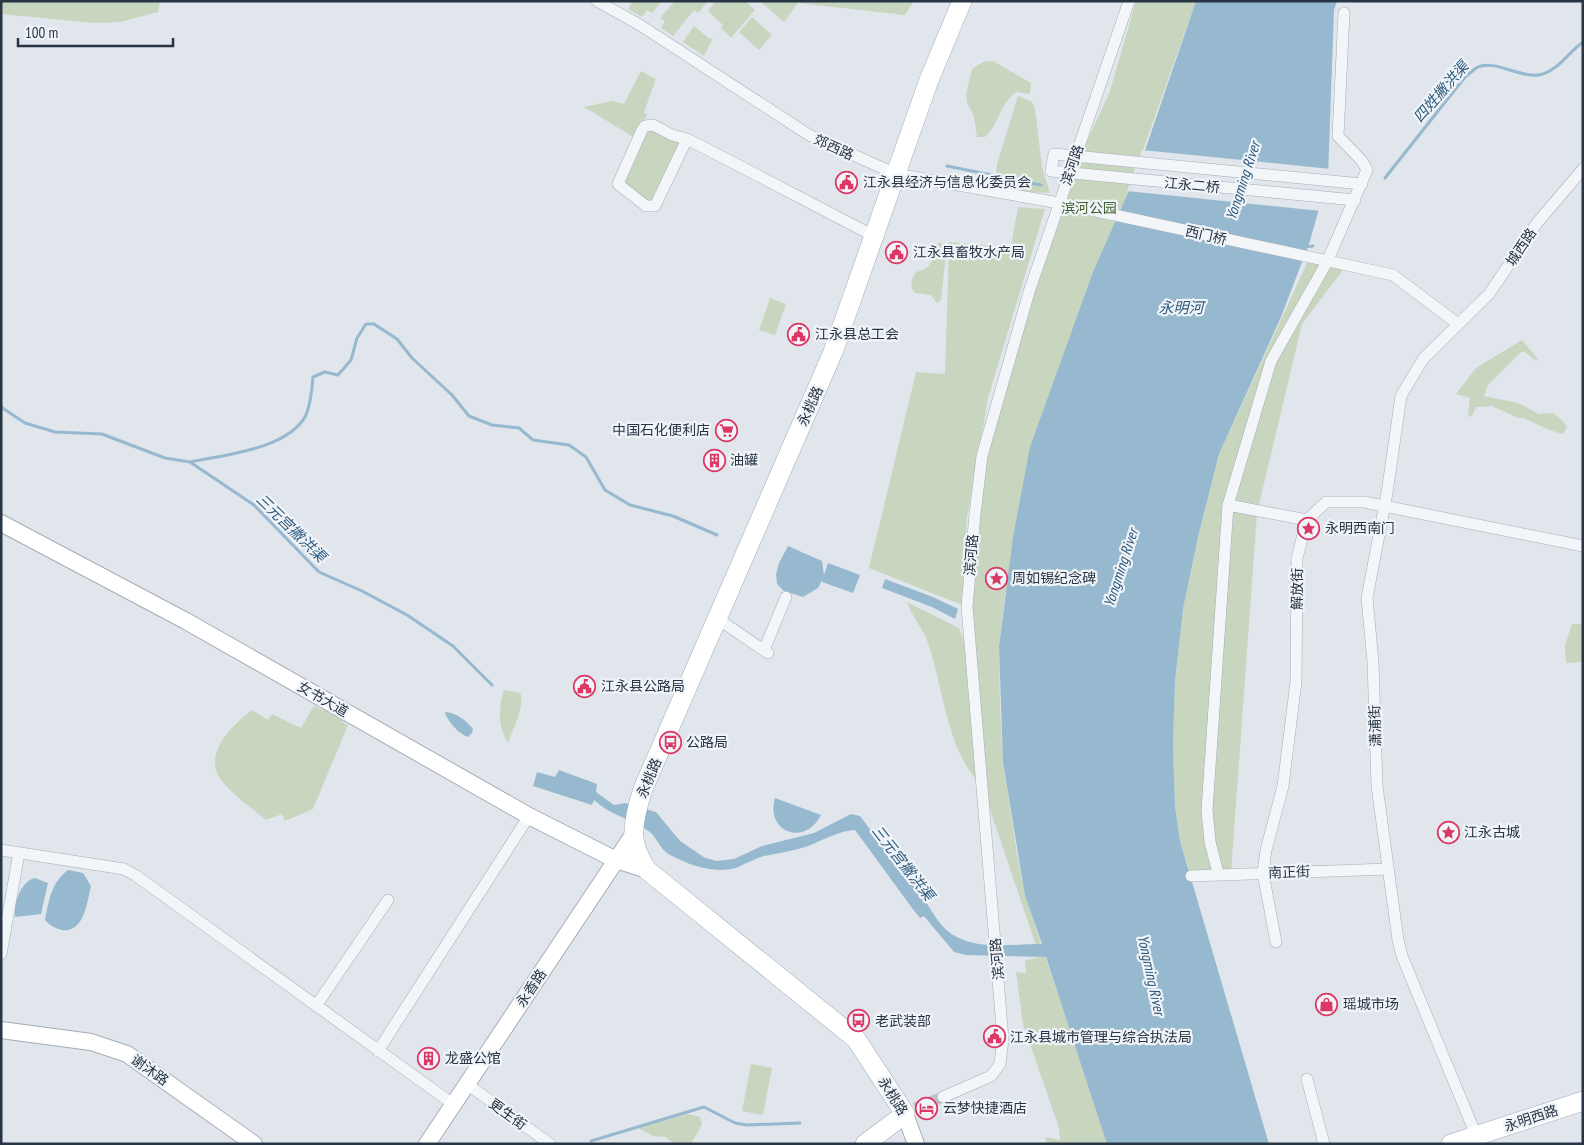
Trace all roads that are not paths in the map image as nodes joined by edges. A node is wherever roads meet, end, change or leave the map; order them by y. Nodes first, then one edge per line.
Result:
1 (597, 1) edge
2 (962, 1) edge
3 (1129, 1) edge
4 (1344, 13) dead end
5 (687, 139) junction
6 (1075, 156) junction
7 (1583, 169) edge
8 (1069, 173) junction
9 (896, 174) junction
10 (1362, 184) junction
11 (1355, 200) junction
12 (1059, 203) junction
13 (1103, 212) joint
14 (874, 236) junction
15 (1327, 262) junction
16 (1458, 324) junction
17 (1228, 505) junction
18 (1384, 507) junction
19 (1307, 520) junction
20 (1, 523) edge
21 (1583, 546) edge
22 (786, 597) dead end
23 (718, 619) junction
24 (529, 816) junction
25 (635, 832) junction
26 (1, 850) edge
27 (19, 853) junction
28 (616, 860) junction
29 (643, 863) junction
30 (1388, 868) junction
31 (1218, 873) junction
32 (1263, 873) junction
33 (1191, 876) dead end
34 (388, 900) dead end
35 (1276, 942) dead end
36 (1, 954) edge
37 (316, 1006) junction
38 (1, 1030) edge
39 (378, 1051) junction
40 (1307, 1079) dead end
41 (467, 1084) junction
42 (943, 1097) tunnel mouth
43 (1583, 1101) edge
44 (453, 1104) junction
45 (910, 1111) junction
46 (1583, 1114) edge
47 (1482, 1141) edge
48 (254, 1144) edge
49 (427, 1144) edge
50 (550, 1144) edge
51 (865, 1144) edge
52 (916, 1144) edge
53 (1324, 1144) edge
54 (1451, 1144) edge

1 - 9 street, 郊西路
2 - 9 main road, 永桃路
3 - 6 street, 滨河路
4 - 10 street
5 - 5 street
5 - 14 street
6 - 8 street, 滨河路
6 - 8 street, 江永二桥
6 - 10 street, 江永二桥
7 - 16 street, 城西路
8 - 11 street, 江永二桥
8 - 12 street, 滨河路
9 - 12 street, 郊西路
9 - 14 main road, 永桃路
10 - 11 street
11 - 15 street
12 - 13 street, 郊西路
12 - 42 street, 滨河路
13 - 15 street, 西门桥
14 - 23 main road, 永桃路
15 - 16 street, 西门桥
15 - 17 street
16 - 18 street, 潇浦街
17 - 19 street
17 - 31 street
18 - 19 street
18 - 21 street
18 - 30 street, 潇浦街
19 - 32 street, 解放街
20 - 24 main road, 女书大道
22 - 23 street
23 - 25 main road, 永桃路
24 - 28 main road, 女书大道
24 - 39 street
25 - 28 main road, 永香路
25 - 29 main road, 永桃路
26 - 27 street
27 - 36 street
27 - 37 street
28 - 29 main road, 女书大道
28 - 41 main road, 永香路
29 - 45 main road, 永桃路
30 - 32 street, 南正街
30 - 47 street, 潇浦街
31 - 32 street, 南正街
31 - 33 street, 南正街
32 - 35 street, 解放街
34 - 37 street
37 - 39 street
38 - 48 main road, 谢沐路
39 - 44 street
40 - 53 street
41 - 44 main road, 永香路
41 - 50 street, 更生街
43 - 47 main road, 永明西路
44 - 49 main road, 永香路
45 - 51 main road
45 - 52 main road, 永桃路
46 - 47 main road, 永明西路
47 - 54 main road, 永明西路

